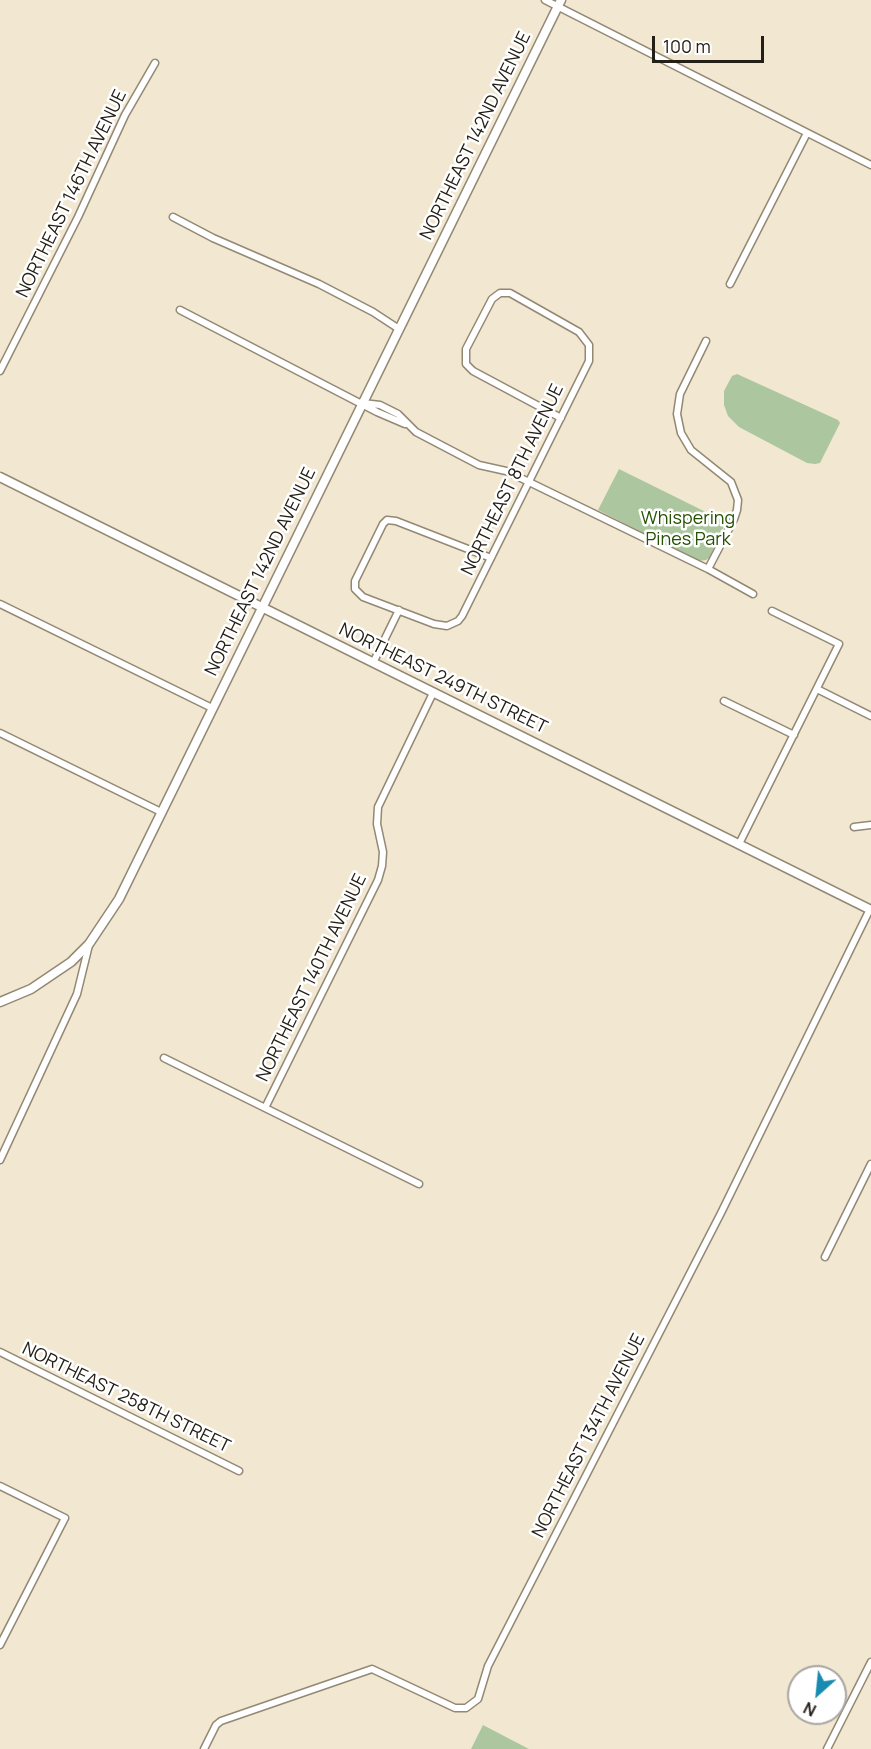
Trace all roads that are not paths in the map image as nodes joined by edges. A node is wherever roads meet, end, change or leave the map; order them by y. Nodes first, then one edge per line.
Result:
1 (545, 0) edge
2 (560, 3) edge
3 (156, 63) dead end
4 (807, 133) junction
5 (871, 165) edge
6 (173, 217) dead end
7 (730, 284) dead end
8 (180, 310) dead end
9 (399, 329) junction
10 (706, 341) dead end
11 (0, 371) edge
12 (363, 403) junction
13 (561, 418) junction
14 (0, 477) edge
15 (529, 482) junction
16 (491, 558) junction
17 (708, 569) junction
18 (753, 594) dead end
19 (0, 604) edge
20 (263, 608) junction
21 (399, 610) junction
22 (772, 610) dead end
23 (372, 663) junction
24 (817, 689) junction
25 (433, 693) junction
26 (724, 701) dead end
27 (212, 708) junction
28 (871, 716) edge
29 (0, 733) edge
30 (794, 735) junction
31 (161, 812) junction
32 (871, 825) edge
33 (854, 827) dead end
34 (739, 844) junction
35 (871, 909) edge
36 (89, 944) junction
37 (0, 1002) edge
38 (164, 1058) dead end
39 (265, 1108) junction
40 (0, 1160) edge
41 (871, 1164) edge
42 (419, 1184) dead end
43 (825, 1257) dead end
44 (0, 1352) edge
45 (239, 1472) dead end
46 (0, 1486) edge
47 (0, 1645) edge
48 (871, 1662) edge
49 (204, 1749) edge
50 (827, 1749) edge

1 - 2 street
2 - 4 street
2 - 9 main road, NORTHEAST 142ND AVENUE
3 - 11 street, NORTHEAST 146TH AVENUE
4 - 5 street
4 - 7 street
6 - 9 street
8 - 12 street
9 - 12 main road, NORTHEAST 142ND AVENUE
10 - 17 street
12 - 15 street
12 - 20 main road, NORTHEAST 142ND AVENUE
13 - 13 street, NORTHEAST 8TH AVENUE
13 - 15 street, NORTHEAST 8TH AVENUE
14 - 20 main road, NORTHEAST 249TH STREET
15 - 16 street, NORTHEAST 8TH AVENUE
15 - 17 street
16 - 21 street, NORTHEAST 8TH AVENUE
16 - 21 street
17 - 18 street
19 - 27 street
20 - 23 main road, NORTHEAST 249TH STREET
20 - 27 main road, NORTHEAST 142ND AVENUE
21 - 23 street
22 - 24 street
23 - 25 main road, NORTHEAST 249TH STREET
24 - 28 street
24 - 30 street
25 - 34 main road, NORTHEAST 249TH STREET
25 - 39 street, NORTHEAST 140TH AVENUE
26 - 30 street
27 - 31 main road, NORTHEAST 142ND AVENUE
29 - 31 street
30 - 34 street
31 - 36 main road, NORTHEAST 142ND AVENUE
32 - 33 street
34 - 35 main road, NORTHEAST 249TH STREET
35 - 49 street, NORTHEAST 134TH AVENUE
36 - 37 main road
36 - 40 street, NORTHEAST 142ND AVENUE
38 - 39 street
39 - 42 street
41 - 43 street
44 - 45 street, NORTHEAST 258TH STREET
46 - 47 street
48 - 50 street

